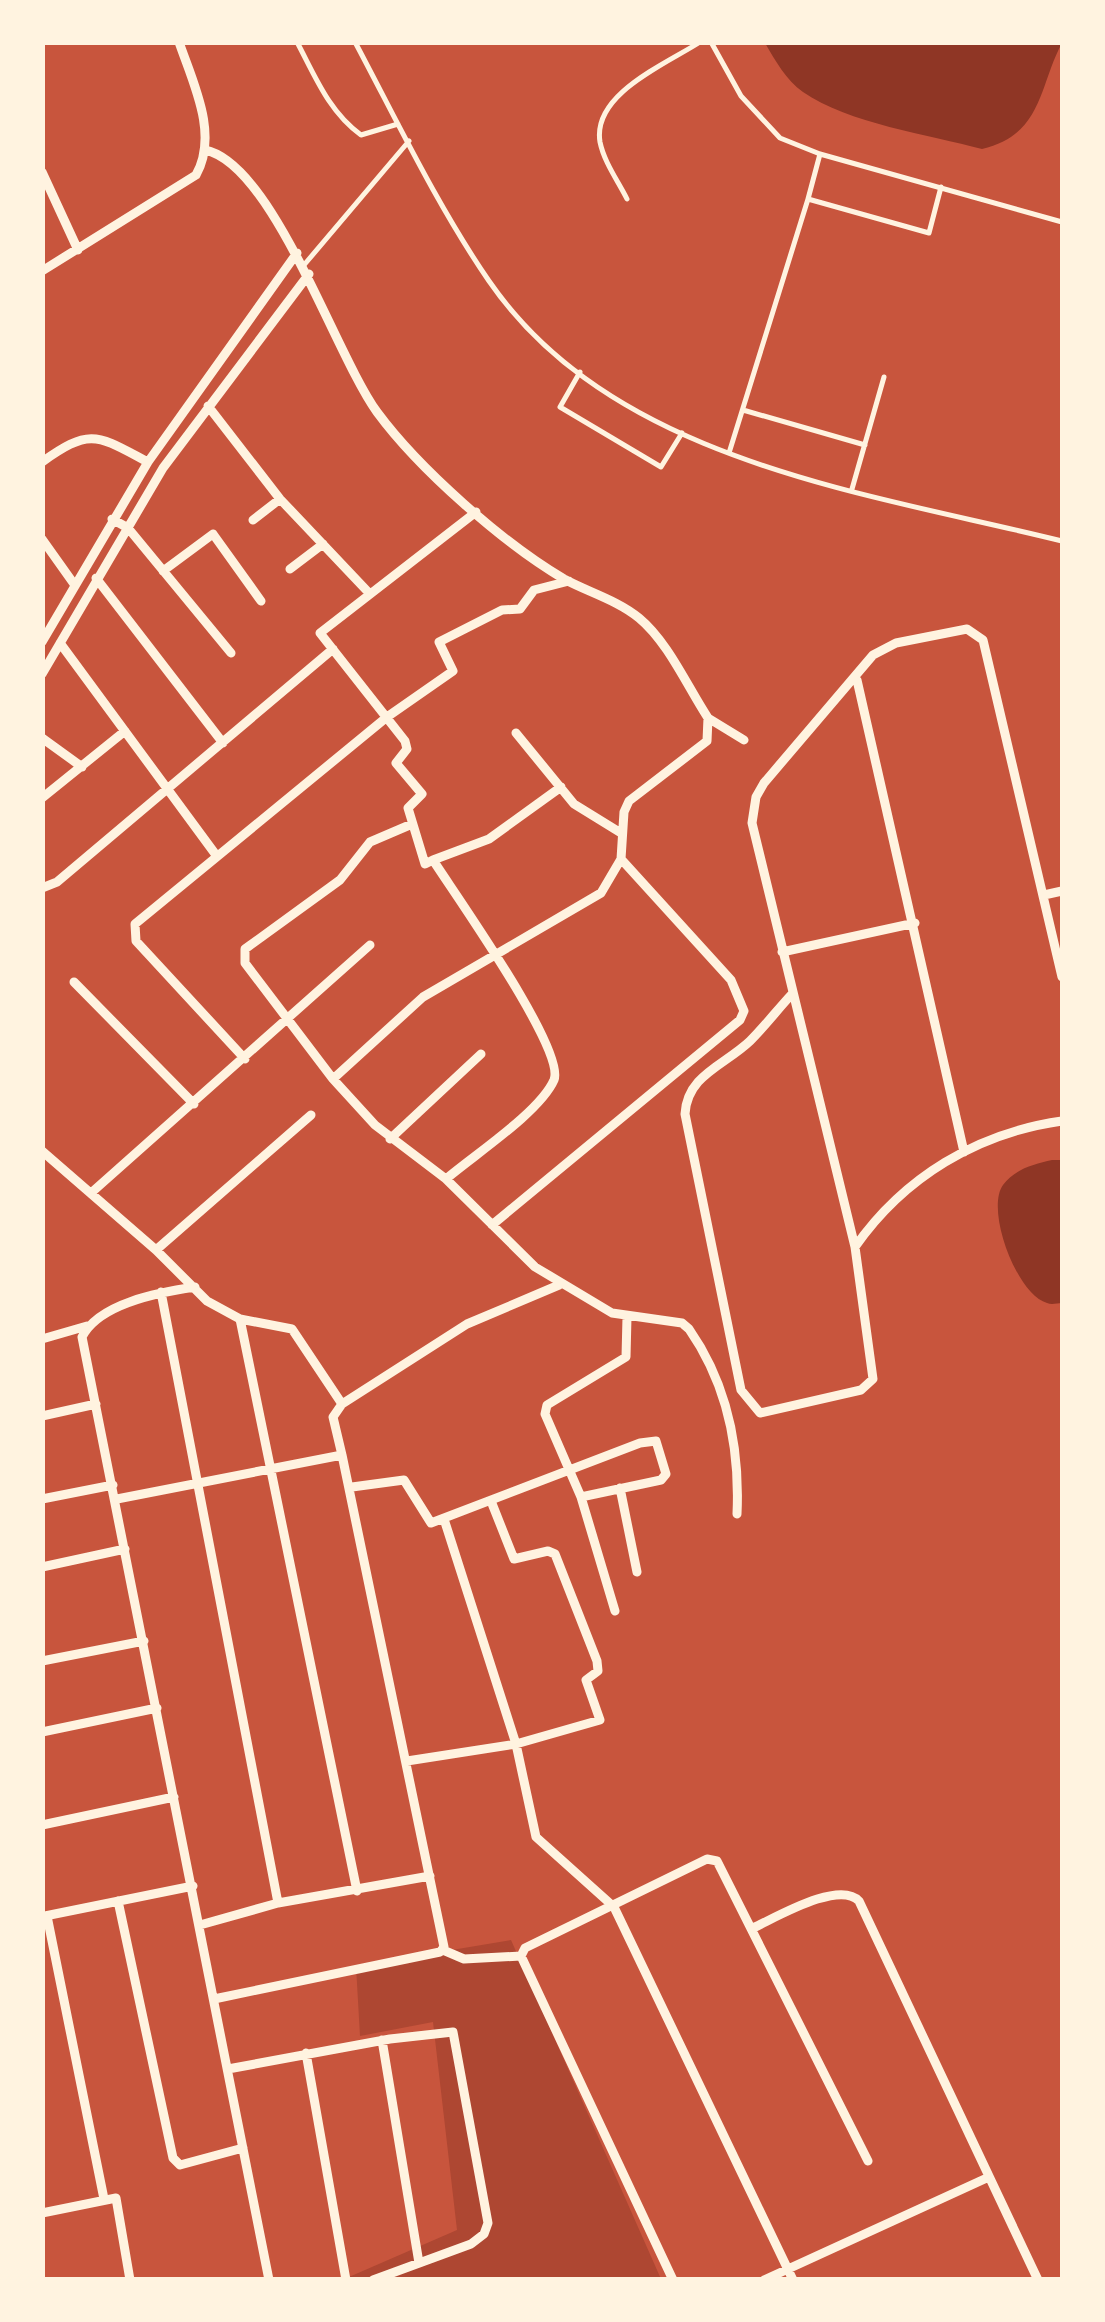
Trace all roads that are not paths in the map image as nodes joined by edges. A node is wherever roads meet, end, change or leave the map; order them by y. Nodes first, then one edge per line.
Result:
1 (179, 42) edge
2 (296, 42) edge
3 (354, 42) edge
4 (700, 42) edge
5 (710, 42) edge
6 (398, 124) junction
7 (409, 141) junction
8 (206, 150) junction
9 (820, 154) junction
10 (42, 172) edge
11 (942, 187) junction
12 (627, 199) dead end
13 (808, 199) junction
14 (1062, 222) edge
15 (78, 250) junction
16 (297, 253) junction
17 (306, 269) junction
18 (42, 272) edge
19 (580, 372) junction
20 (884, 376) dead end
21 (208, 406) junction
22 (743, 410) junction
23 (682, 433) junction
24 (865, 446) junction
25 (729, 453) junction
26 (42, 462) edge
27 (148, 462) junction
28 (852, 489) junction
29 (280, 498) junction
30 (476, 512) junction
31 (252, 520) dead end
32 (120, 523) junction
33 (42, 539) edge
34 (1062, 542) edge
35 (323, 544) junction
36 (290, 569) dead end
37 (163, 571) junction
38 (96, 578) junction
39 (569, 581) junction
40 (74, 584) junction
41 (370, 594) junction
42 (261, 601) dead end
43 (42, 642) edge
44 (60, 643) junction
45 (333, 650) junction
46 (231, 653) dead end
47 (42, 674) edge
48 (856, 680) junction
49 (387, 716) junction
50 (708, 718) junction
51 (125, 732) junction
52 (516, 733) dead end
53 (42, 738) edge
54 (744, 740) dead end
55 (224, 744) junction
56 (82, 766) junction
57 (560, 787) junction
58 (169, 790) junction
59 (42, 798) edge
60 (412, 824) junction
61 (621, 833) junction
62 (216, 855) junction
63 (621, 859) junction
64 (432, 860) junction
65 (42, 888) edge
66 (1062, 892) edge
67 (1044, 896) junction
68 (915, 924) junction
69 (370, 945) dead end
70 (782, 952) junction
71 (492, 953) junction
72 (1062, 976) edge
73 (74, 982) dead end
74 (792, 994) junction
75 (290, 1018) junction
76 (480, 1054) dead end
77 (244, 1059) junction
78 (333, 1079) junction
79 (194, 1104) junction
80 (311, 1116) dead end
81 (1062, 1120) edge
82 (390, 1139) junction
83 (42, 1151) edge
84 (964, 1152) junction
85 (446, 1179) junction
86 (91, 1193) junction
87 (492, 1225) junction
88 (855, 1247) junction
89 (156, 1250) junction
90 (559, 1285) junction
91 (194, 1287) junction
92 (160, 1292) junction
93 (627, 1317) junction
94 (240, 1318) junction
95 (87, 1326) junction
96 (42, 1340) edge
97 (96, 1404) junction
98 (342, 1404) junction
99 (42, 1416) edge
100 (342, 1455) junction
101 (271, 1467) junction
102 (568, 1469) junction
103 (198, 1482) junction
104 (113, 1485) junction
105 (352, 1487) junction
106 (620, 1488) junction
107 (581, 1497) junction
108 (42, 1499) edge
109 (117, 1500) junction
110 (492, 1501) junction
111 (737, 1514) dead end
112 (444, 1519) junction
113 (126, 1549) junction
114 (42, 1567) edge
115 (637, 1572) dead end
116 (615, 1612) dead end
117 (144, 1641) junction
118 (42, 1661) edge
119 (157, 1708) junction
120 (42, 1732) edge
121 (516, 1744) junction
122 (406, 1761) junction
123 (174, 1796) junction
124 (42, 1825) edge
125 (430, 1876) junction
126 (193, 1886) junction
127 (357, 1892) junction
128 (118, 1901) junction
129 (278, 1903) junction
130 (614, 1907) junction
131 (45, 1916) edge
132 (200, 1924) junction
133 (753, 1928) junction
134 (443, 1950) junction
135 (520, 1956) junction
136 (214, 1999) junction
137 (382, 2040) junction
138 (306, 2053) junction
139 (228, 2069) junction
140 (243, 2148) junction
141 (868, 2162) dead end
142 (989, 2176) junction
143 (104, 2199) junction
144 (42, 2214) edge
145 (420, 2263) junction
146 (790, 2274) edge
147 (130, 2280) edge
148 (269, 2280) edge
149 (346, 2280) edge
150 (373, 2280) edge
151 (673, 2280) edge
152 (764, 2280) edge
153 (1038, 2280) edge

1 - 8 street
2 - 6 lane
3 - 6 lane
4 - 12 lane
5 - 9 lane
6 - 7 lane
7 - 17 lane
7 - 19 lane
8 - 15 street
8 - 16 street
9 - 11 lane
9 - 13 lane
10 - 15 street
11 - 13 lane
11 - 14 lane
13 - 22 lane
15 - 18 street
16 - 17 street
16 - 27 street
17 - 21 street
17 - 30 street
19 - 23 lane
19 - 23 lane
20 - 24 lane
21 - 29 street
21 - 32 street
22 - 24 lane
22 - 25 lane
23 - 25 lane
24 - 28 lane
25 - 28 lane
26 - 27 street
27 - 32 street
28 - 34 lane
29 - 31 street
29 - 35 street
30 - 39 street
30 - 41 street
32 - 37 street
32 - 38 street
32 - 40 street
33 - 40 street
35 - 36 street
35 - 41 street
37 - 42 street
37 - 46 street
38 - 44 street
38 - 55 street
39 - 49 street
39 - 50 street
40 - 43 street
41 - 45 street
44 - 47 street
44 - 51 street
45 - 49 street
45 - 55 street
48 - 67 street
48 - 68 street
48 - 70 street
49 - 60 street
49 - 62 street
50 - 54 street
50 - 61 street
51 - 56 street
51 - 58 street
52 - 57 street
53 - 56 street
55 - 58 street
56 - 59 street
57 - 61 street
57 - 64 street
58 - 62 street
58 - 65 street
60 - 64 street
60 - 75 street
61 - 63 street
62 - 77 street
63 - 71 street
63 - 87 street
64 - 71 street
66 - 67 street
67 - 72 street
68 - 70 street
68 - 84 street
69 - 75 street
70 - 74 street
71 - 78 street
71 - 85 street
73 - 79 street
74 - 88 street
74 - 88 street
75 - 77 street
75 - 78 street
76 - 82 street
77 - 79 street
78 - 82 street
79 - 86 street
80 - 89 street
81 - 84 street
82 - 85 street
83 - 86 street
84 - 88 street
85 - 87 street
86 - 89 street
87 - 90 street
89 - 91 street
90 - 93 street
90 - 98 street
91 - 92 street
91 - 94 street
92 - 95 street
92 - 103 street
93 - 102 street
93 - 111 street
94 - 98 street
94 - 101 street
95 - 96 street
95 - 97 street
97 - 99 street
97 - 104 street
98 - 100 street
100 - 101 street
100 - 105 street
101 - 103 street
101 - 127 street
102 - 106 street
102 - 107 street
102 - 110 street
103 - 109 street
103 - 129 street
104 - 108 street
104 - 109 street
105 - 112 street
105 - 122 street
106 - 107 street
106 - 115 street
107 - 116 street
109 - 113 street
110 - 112 street
110 - 121 street
112 - 121 street
113 - 114 street
113 - 117 street
117 - 118 street
117 - 119 street
119 - 120 street
119 - 123 street
121 - 122 street
121 - 130 street
122 - 125 street
123 - 124 street
123 - 126 street
125 - 127 street
125 - 134 street
126 - 128 street
126 - 132 street
127 - 129 street
128 - 131 street
128 - 140 street
129 - 132 street
130 - 133 street
130 - 135 street
130 - 146 street
131 - 143 street
132 - 136 street
133 - 141 street
133 - 142 street
134 - 135 street
134 - 136 street
135 - 151 street
136 - 139 street
137 - 138 street
137 - 145 street
137 - 145 street
138 - 139 street
138 - 149 street
139 - 140 street
140 - 148 street
142 - 146 street
142 - 153 street
143 - 144 street
143 - 147 street
145 - 150 street
146 - 152 street

